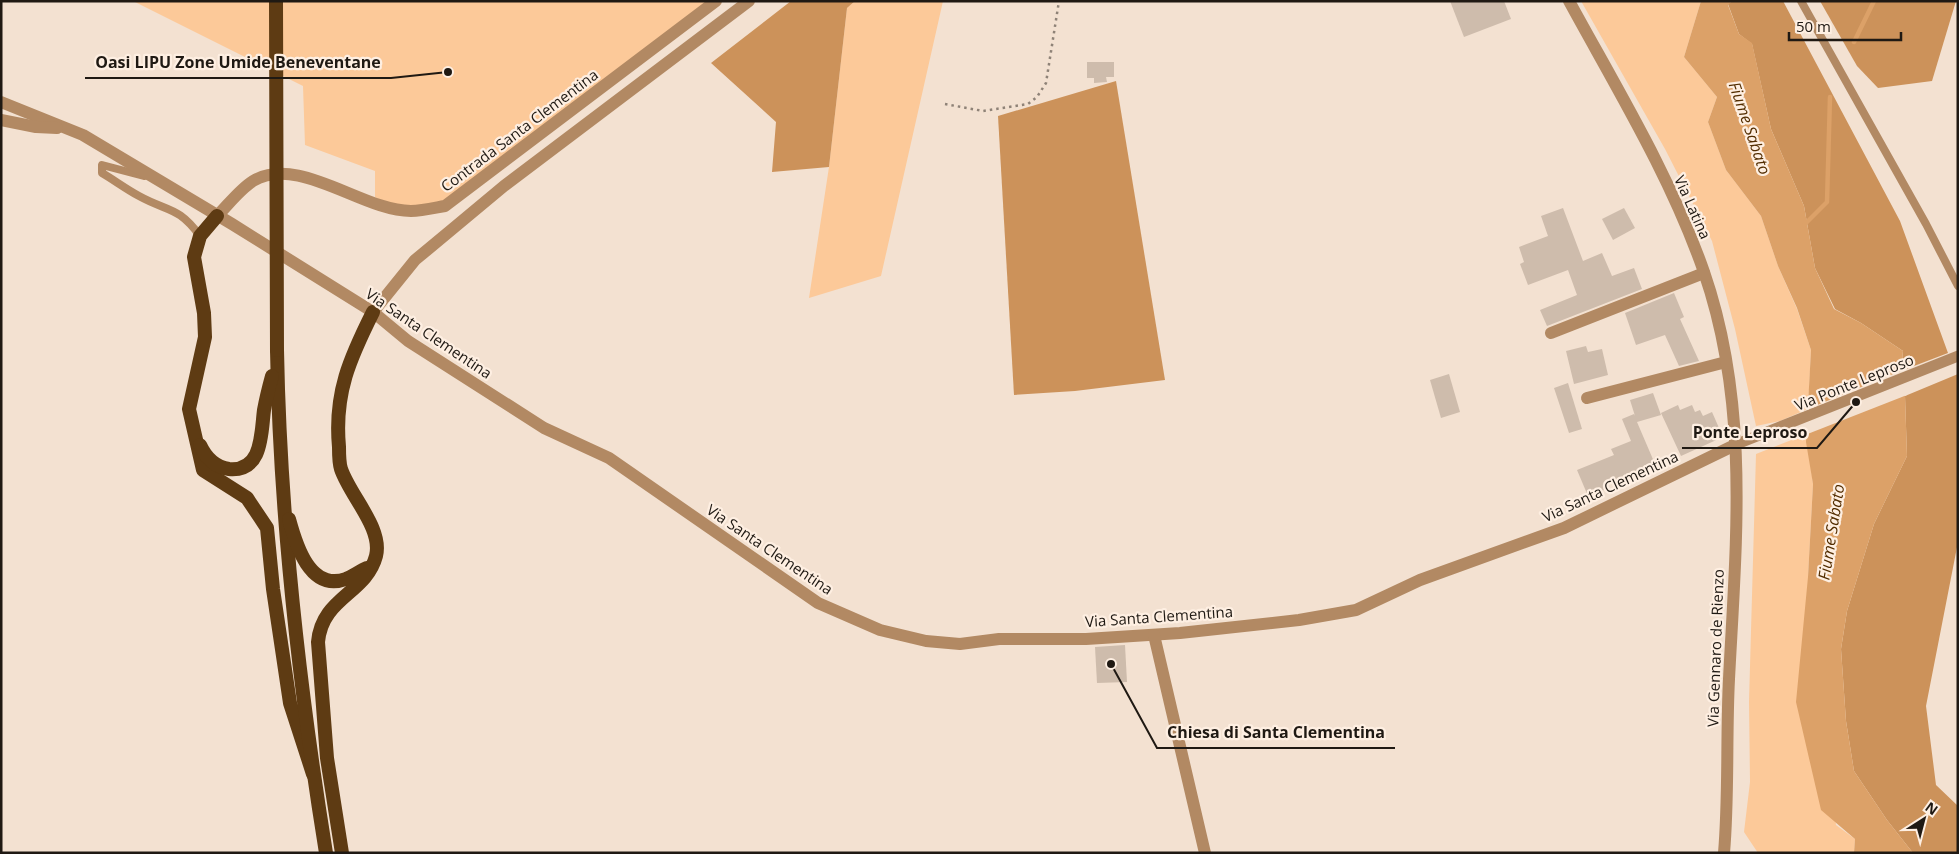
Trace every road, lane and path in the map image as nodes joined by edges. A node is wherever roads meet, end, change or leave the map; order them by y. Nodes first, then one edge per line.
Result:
1 (276, 1) edge
2 (716, 1) edge
3 (749, 1) edge
4 (1059, 1) edge
5 (1568, 1) edge
6 (1801, 1) edge
7 (1, 102) edge
8 (946, 104) dead end
9 (1, 120) edge
10 (64, 128) junction
11 (156, 180) junction
12 (217, 216) junction
13 (200, 236) junction
14 (1704, 273) junction
15 (1958, 286) edge
16 (373, 312) junction
17 (1551, 333) dead end
18 (277, 350) junction
19 (1958, 356) edge
20 (1726, 362) junction
21 (1587, 398) dead end
22 (194, 434) junction
23 (1737, 444) junction
24 (281, 486) junction
25 (372, 565) junction
26 (1154, 634) junction
27 (313, 774) junction
28 (326, 853) edge
29 (342, 853) edge
30 (1205, 853) edge
31 (1724, 853) edge

1 - 18 highway, bridge
2 - 12 street, Contrada Santa Clementina
3 - 16 street
4 - 8 path
5 - 14 street, Via Latina
6 - 15 lane
7 - 10 street, Via Santa Clementina
9 - 10 street, Via Santa Clementina
10 - 11 street, Via Santa Clementina
11 - 12 street, Via Santa Clementina
11 - 13 lane
12 - 13 highway
12 - 16 street, Via Santa Clementina
13 - 22 highway
14 - 17 street
14 - 20 street, Via Latina
16 - 25 highway
16 - 26 street, Via Santa Clementina
18 - 22 highway
18 - 24 highway
19 - 23 street, Via Ponte Leproso
20 - 21 street
20 - 23 street, Via Latina
22 - 27 highway
23 - 26 street, Via Santa Clementina
23 - 31 street, Via Gennaro de Rienzo
24 - 25 highway
24 - 27 highway
25 - 29 highway
26 - 30 street
27 - 28 highway

